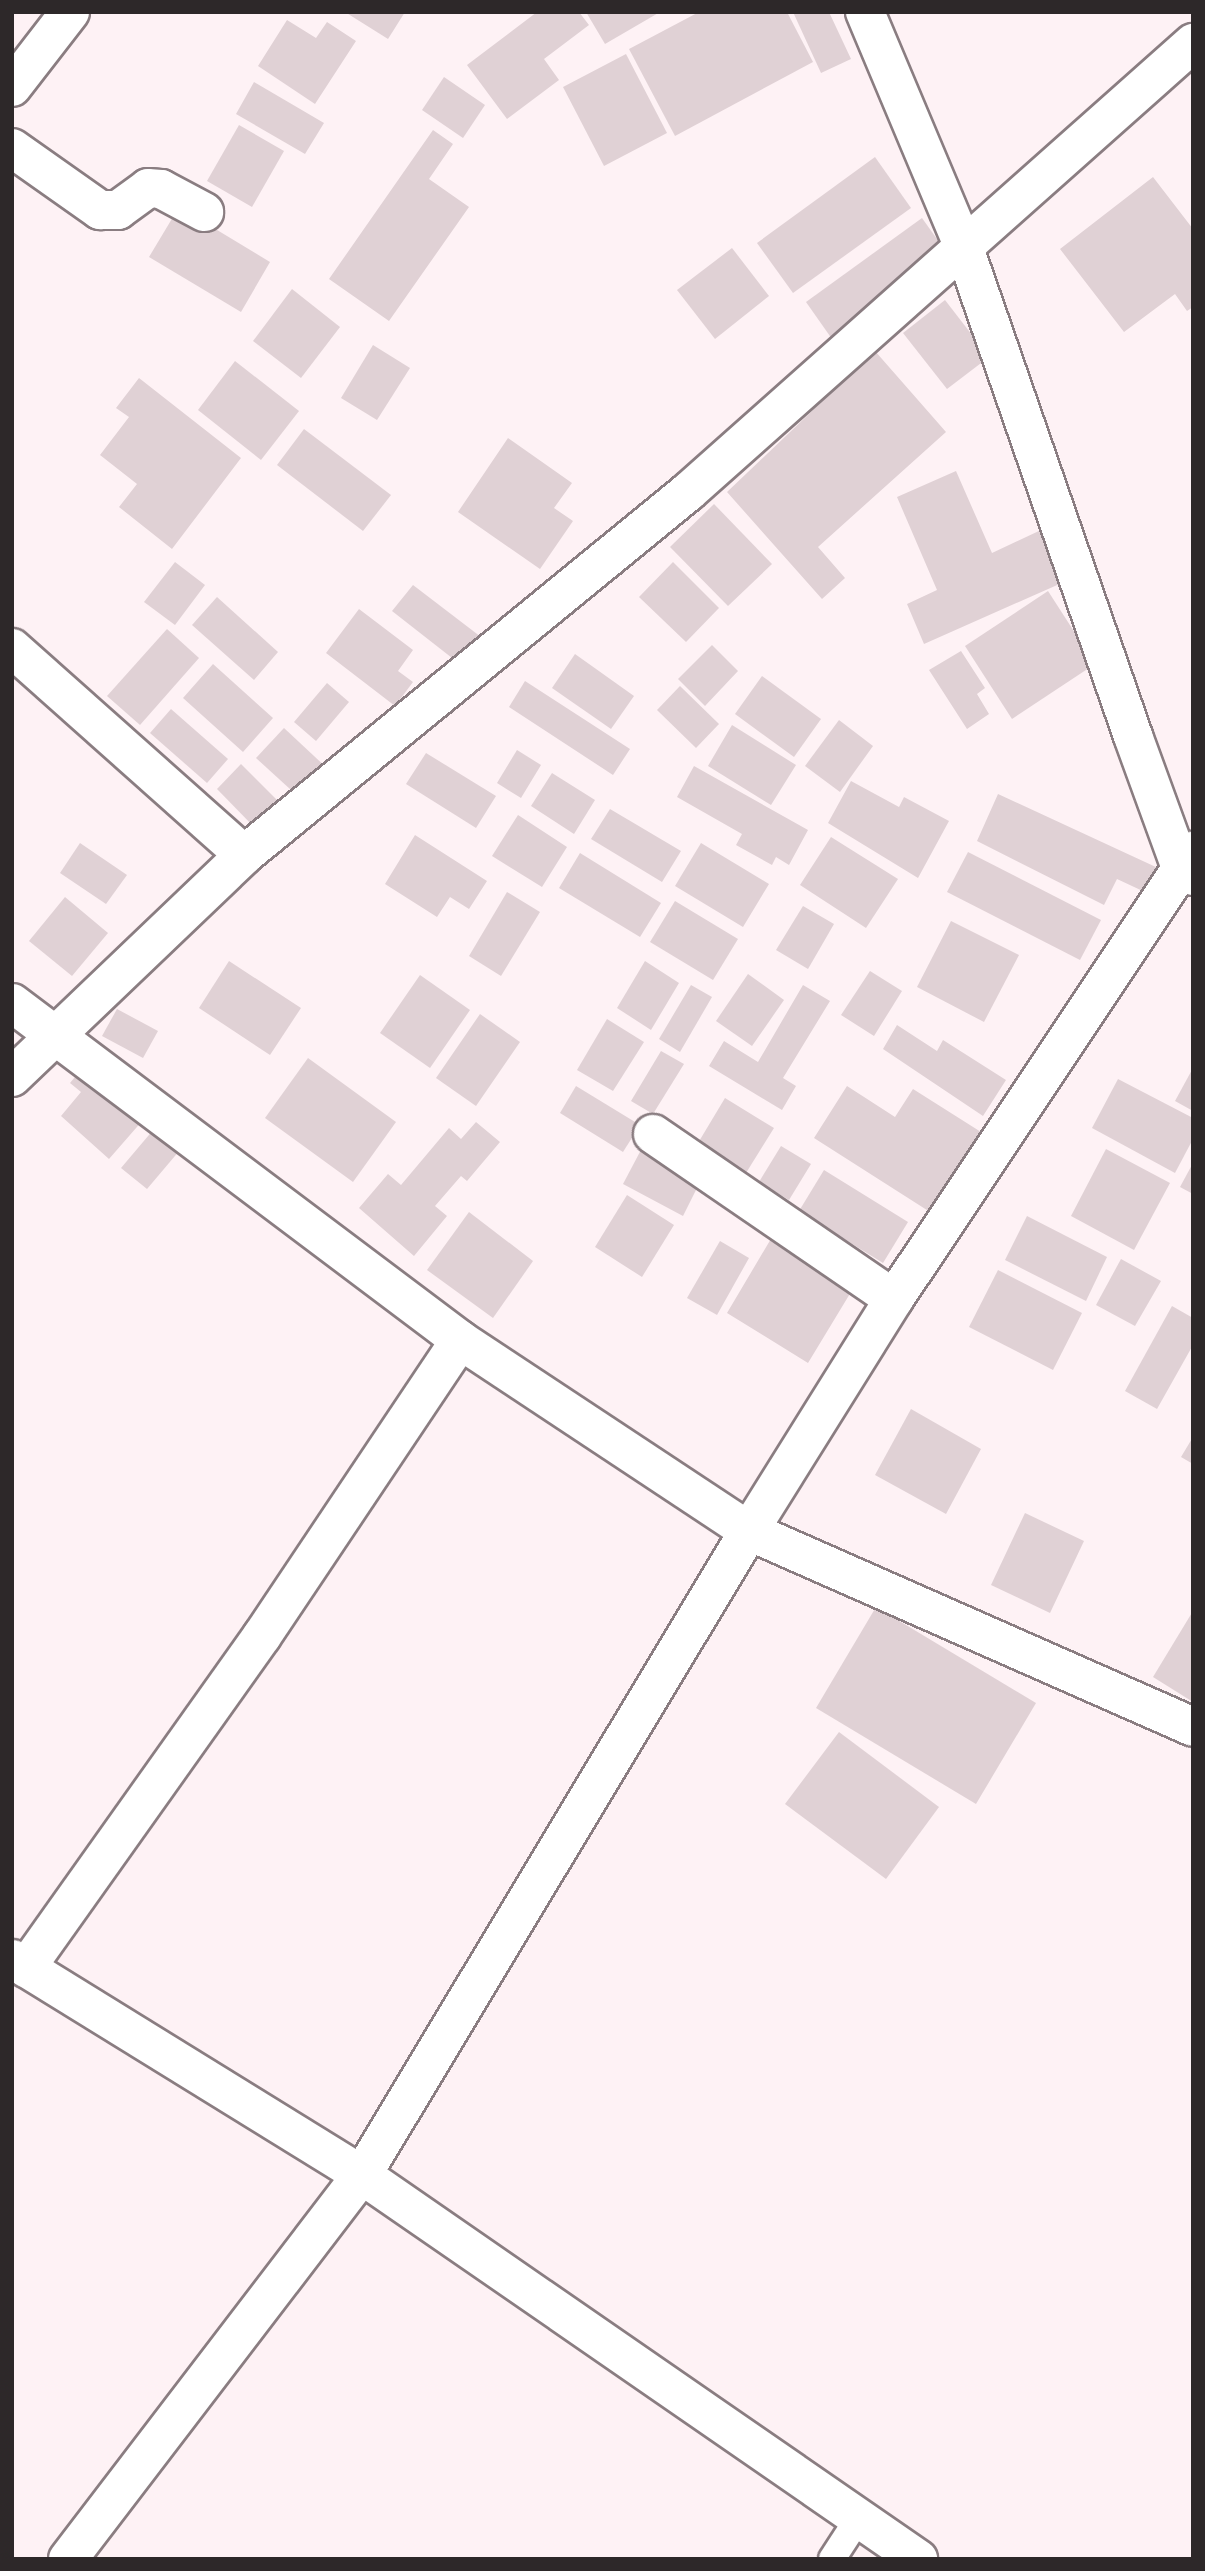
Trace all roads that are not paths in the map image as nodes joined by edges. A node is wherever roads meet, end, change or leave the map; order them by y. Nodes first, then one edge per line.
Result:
1 (70, 12) edge
2 (865, 12) edge
3 (1193, 43) edge
4 (12, 86) edge
5 (12, 148) edge
6 (204, 212) dead end
7 (963, 245) junction
8 (12, 648) edge
9 (244, 855) junction
10 (1189, 864) edge
11 (12, 1003) edge
12 (60, 1036) junction
13 (12, 1077) edge
14 (653, 1135) dead end
15 (894, 1300) junction
16 (460, 1340) junction
17 (749, 1531) junction
18 (1193, 1727) edge
19 (19, 1963) edge
20 (362, 2175) junction
21 (858, 2519) junction
22 (68, 2559) edge
23 (832, 2559) edge
24 (918, 2559) edge

1 - 4 street
2 - 7 street
3 - 7 street
5 - 6 street
7 - 9 street
7 - 10 street
8 - 9 street
9 - 12 street
10 - 15 street
11 - 12 street
12 - 13 street
12 - 16 street
14 - 15 street
15 - 17 street
16 - 17 street
16 - 19 street
17 - 18 street
17 - 20 street
19 - 20 street
20 - 21 street
20 - 22 street
21 - 23 lane
21 - 24 street

